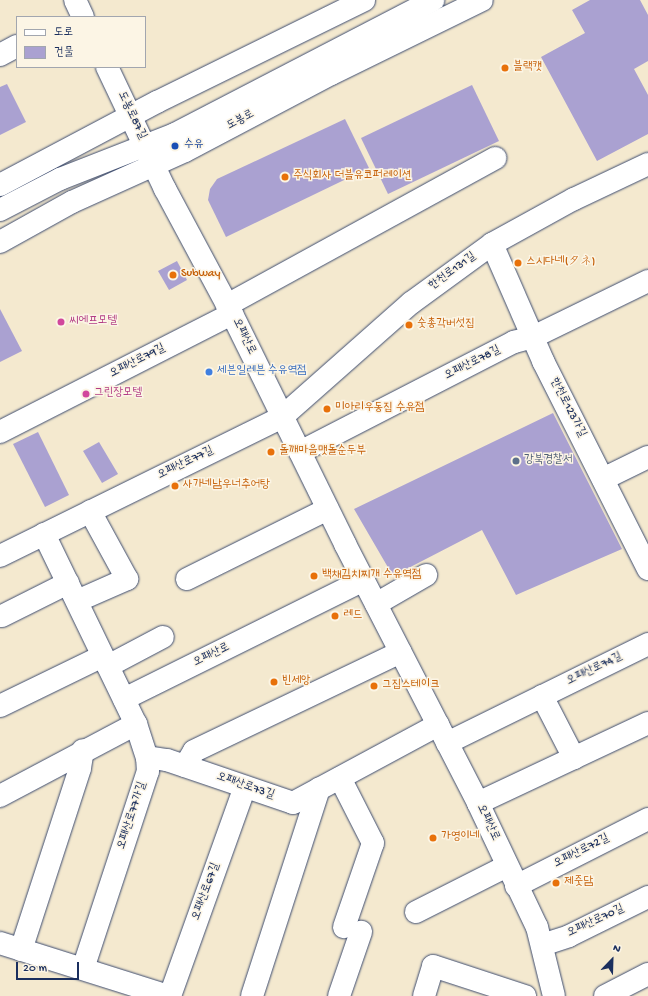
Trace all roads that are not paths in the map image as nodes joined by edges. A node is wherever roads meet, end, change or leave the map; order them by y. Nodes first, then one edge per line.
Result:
1 (364, 0) edge
2 (402, 0) edge
3 (433, 0) edge
4 (482, 0) edge
5 (16, 47) edge
6 (0, 55) edge
7 (107, 68) edge
8 (138, 132) junction
9 (495, 158) dead end
10 (648, 164) edge
11 (156, 166) junction
12 (0, 185) edge
13 (0, 197) edge
14 (0, 210) edge
15 (0, 242) edge
16 (492, 244) junction
17 (648, 281) edge
18 (230, 309) junction
19 (533, 337) junction
20 (282, 416) junction
21 (0, 432) edge
22 (300, 452) junction
23 (648, 457) edge
24 (603, 479) junction
25 (328, 509) junction
26 (90, 511) junction
27 (44, 534) junction
28 (642, 542) edge
29 (0, 556) edge
30 (648, 569) edge
31 (426, 575) dead end
32 (187, 579) dead end
33 (364, 580) junction
34 (72, 592) junction
35 (376, 604) junction
36 (2, 616) dead end
37 (163, 636) dead end
38 (648, 644) edge
39 (401, 652) junction
40 (106, 661) junction
41 (542, 696) junction
42 (124, 699) junction
43 (0, 706) edge
44 (648, 723) edge
45 (136, 724) junction
46 (443, 734) junction
47 (83, 750) junction
48 (147, 757) junction
49 (574, 758) junction
50 (184, 766) junction
51 (340, 778) junction
52 (245, 787) junction
53 (319, 789) junction
54 (0, 796) edge
55 (478, 802) junction
56 (648, 819) edge
57 (507, 866) junction
58 (516, 886) junction
59 (648, 897) edge
60 (416, 912) dead end
61 (0, 943) edge
62 (542, 945) junction
63 (21, 950) junction
64 (82, 970) junction
65 (648, 974) edge
66 (143, 992) edge
67 (169, 996) edge
68 (252, 996) edge
69 (339, 996) edge
70 (424, 996) edge
71 (525, 996) edge
72 (554, 996) edge
73 (605, 996) edge

1 - 8 street
2 - 8 street
3 - 8 street
4 - 11 street, 도봉로
5 - 6 street
7 - 8 street, 도봉로87길
8 - 11 street, 도봉로87길
8 - 12 street
8 - 13 street
8 - 14 street
9 - 18 street, 오패산로79길
10 - 16 street, 한천로131길
11 - 15 street, 도봉로
11 - 18 street, 오패산로
16 - 19 street, 한천로123가길
16 - 20 street, 한천로131길
17 - 19 street, 오패산로78길
18 - 20 street, 오패산로
18 - 21 street, 오패산로79길
19 - 22 street, 오패산로78길
19 - 24 street, 한천로123가길
20 - 22 street, 오패산로
20 - 26 street, 오패산로77길
22 - 25 street, 오패산로
23 - 24 street
24 - 28 street, 한천로123가길
25 - 32 street
25 - 33 street, 오패산로
26 - 27 street, 오패산로77길
26 - 34 street
27 - 29 street, 오패산로77길
27 - 34 street, 오패산로77가길
28 - 30 street, 한천로123가길
31 - 35 street
33 - 35 street, 오패산로
33 - 42 street, 오패산로
34 - 36 street
34 - 40 street, 오패산로77가길
35 - 39 street, 오패산로
37 - 40 street
38 - 41 street, 오패산로74길
39 - 46 street, 오패산로
39 - 50 street
40 - 42 street, 오패산로77가길
40 - 43 street
41 - 46 street, 오패산로74길
41 - 49 street
42 - 45 street, 오패산로77가길
44 - 49 street
45 - 47 street
45 - 48 street, 오패산로77가길
46 - 51 street, 오패산로73길
46 - 55 street, 오패산로
47 - 54 street
47 - 63 street
48 - 50 street, 오패산로73길
48 - 64 street, 오패산로77가길
49 - 55 street
50 - 52 street, 오패산로73길
51 - 53 street, 오패산로73길
51 - 69 street
52 - 53 street, 오패산로73길
52 - 67 street, 오패산로67길
53 - 68 street
55 - 57 street, 오패산로
56 - 58 street, 오패산로72길
57 - 58 street, 오패산로
57 - 60 street
58 - 62 street, 오패산로
59 - 62 street, 오패산로70길
61 - 63 street, 오패산로67길
62 - 72 street, 오패산로
63 - 64 street, 오패산로67길
64 - 66 street, 오패산로67길
65 - 73 street
66 - 67 street, 오패산로67길
70 - 71 street

